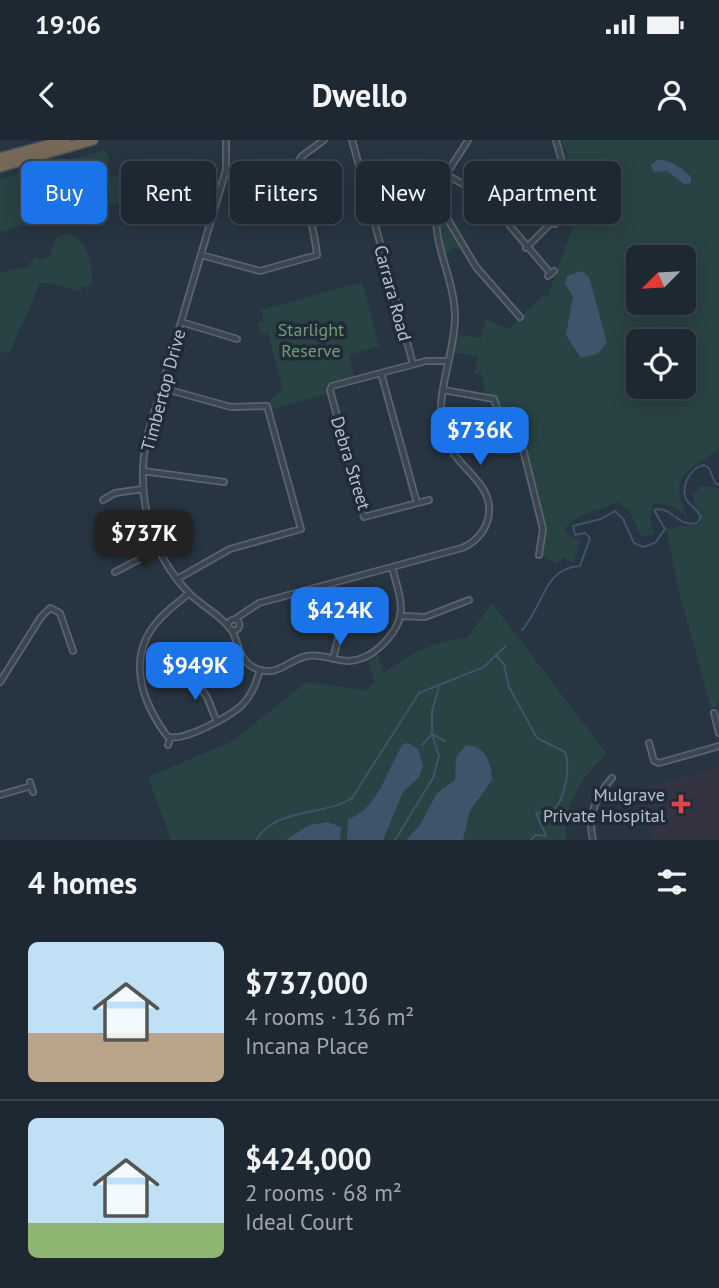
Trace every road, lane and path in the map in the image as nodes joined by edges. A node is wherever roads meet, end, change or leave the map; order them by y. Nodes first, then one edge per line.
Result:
1 (93, 140) edge
2 (226, 140) edge
3 (324, 140) edge
4 (352, 140) edge
5 (468, 140) edge
6 (556, 140) edge
7 (58, 143) edge
8 (0, 158) edge
9 (299, 161) edge
10 (358, 161) edge
11 (562, 161) edge
12 (0, 167) edge
13 (450, 167) edge
14 (226, 170) junction
15 (230, 171) edge
16 (450, 222) edge
17 (309, 224) edge
18 (375, 224) edge
19 (436, 224) edge
20 (508, 224) edge
21 (550, 224) edge
22 (526, 247) junction
23 (201, 255) junction
24 (551, 274) dead end
25 (520, 317) dead end
26 (181, 322) junction
27 (237, 339) dead end
28 (448, 361) junction
29 (413, 364) junction
30 (381, 373) junction
31 (162, 387) junction
32 (443, 390) junction
33 (143, 471) junction
34 (224, 482) dead end
35 (143, 489) junction
36 (103, 500) dead end
37 (429, 500) dead end
38 (417, 503) junction
39 (159, 549) junction
40 (539, 555) dead end
41 (392, 567) junction
42 (115, 572) dead end
43 (177, 579) junction
44 (189, 593) junction
45 (467, 598) dead end
46 (402, 616) junction
47 (234, 625) junction
48 (340, 631) dead end
49 (73, 651) dead end
50 (333, 659) junction
51 (260, 670) junction
52 (190, 673) dead end
53 (0, 682) edge
54 (713, 713) dead end
55 (217, 722) junction
56 (719, 733) edge
57 (170, 738) junction
58 (648, 742) dead end
59 (168, 745) dead end
60 (719, 746) edge
61 (612, 778) dead end
62 (31, 787) dead end
63 (0, 795) edge
64 (593, 840) edge

1 - 7 highway
2 - 14 street, Timbertop Drive
3 - 9 street
4 - 10 street, Carrara Road
5 - 13 street
6 - 11 street
7 - 8 highway
7 - 12 highway
14 - 15 street
14 - 23 street, Timbertop Drive
16 - 25 street
17 - 23 street
18 - 29 street, Carrara Road
19 - 28 street
20 - 22 street
21 - 22 street
22 - 24 street
23 - 26 street, Timbertop Drive
26 - 27 street
26 - 31 street, Timbertop Drive
28 - 29 street
28 - 32 street
29 - 30 street
30 - 38 street
30 - 38 street, Debra Street
31 - 33 street, Timbertop Drive
31 - 43 street
32 - 40 street
32 - 41 street
33 - 34 street
33 - 35 street, Timbertop Drive
35 - 36 street
35 - 39 street, Timbertop Drive
37 - 38 street, Debra Street
39 - 42 street
39 - 43 street, Timbertop Drive
41 - 46 street
41 - 47 street
43 - 44 street, Timbertop Drive
44 - 47 street, Timbertop Drive
44 - 57 street
45 - 46 street
46 - 50 street
47 - 51 street
48 - 50 street
49 - 53 street
50 - 51 street
51 - 55 street
52 - 55 street
54 - 56 street
55 - 57 street
57 - 59 street
58 - 60 street
61 - 64 street
62 - 63 street

